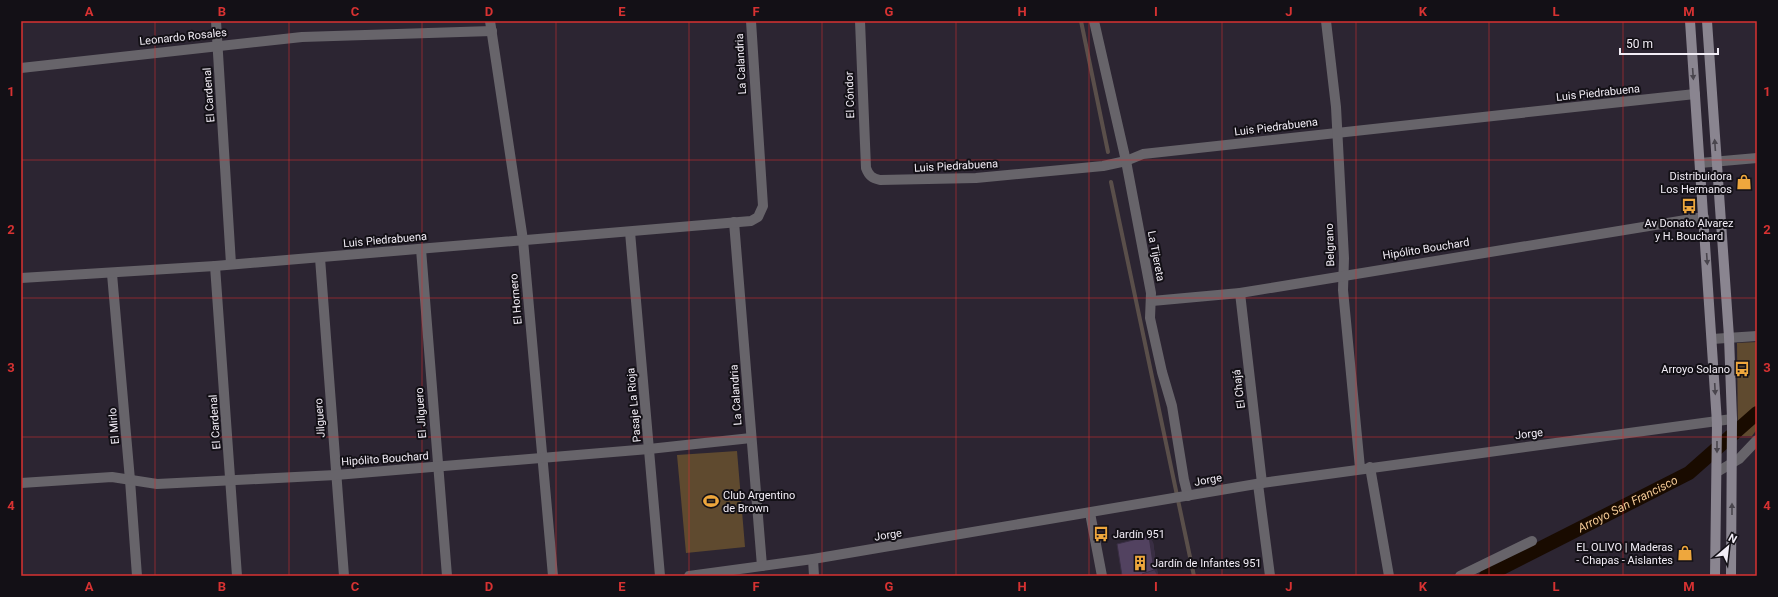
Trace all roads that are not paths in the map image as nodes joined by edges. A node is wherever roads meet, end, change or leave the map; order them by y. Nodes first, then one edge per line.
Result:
1 (216, 21) edge
2 (751, 21) edge
3 (860, 21) edge
4 (1094, 21) edge
5 (1326, 21) edge
6 (1690, 21) edge
7 (1706, 21) edge
8 (491, 26) edge
9 (218, 46) junction
10 (21, 68) edge
11 (1695, 94) junction
12 (1337, 132) junction
13 (1757, 158) edge
14 (1126, 161) junction
15 (1716, 161) junction
16 (1700, 163) junction
17 (866, 168) joint
18 (1704, 217) junction
19 (752, 221) joint
20 (734, 222) junction
21 (630, 232) junction
22 (523, 240) junction
23 (421, 249) junction
24 (320, 258) junction
25 (231, 264) junction
26 (215, 266) junction
27 (112, 274) junction
28 (1343, 275) junction
29 (21, 278) edge
30 (1240, 293) junction
31 (1152, 301) junction
32 (1757, 336) edge
33 (1729, 337) junction
34 (1712, 339) junction
35 (1732, 419) junction
36 (1717, 422) junction
37 (751, 438) junction
38 (1757, 440) edge
39 (650, 449) junction
40 (542, 458) junction
41 (1732, 464) junction
42 (437, 468) junction
43 (1365, 468) junction
44 (1717, 472) junction
45 (336, 474) junction
46 (130, 480) junction
47 (231, 481) junction
48 (21, 483) edge
49 (1260, 483) junction
50 (1185, 496) junction
51 (1090, 513) junction
52 (1532, 541) dead end
53 (813, 559) junction
54 (762, 566) junction
55 (137, 576) edge
56 (237, 576) edge
57 (344, 576) edge
58 (447, 576) edge
59 (553, 576) edge
60 (660, 576) edge
61 (689, 576) edge
62 (814, 576) edge
63 (1102, 576) edge
64 (1270, 576) edge
65 (1389, 576) edge
66 (1460, 576) edge
67 (1715, 576) edge
68 (1731, 576) edge

1 - 9 street, El Cardenal
2 - 19 street, La Calandria
3 - 17 street, El Cóndor
4 - 14 street, La Tijereta
5 - 12 street, Belgrano
6 -> 11 main road
15 -> 7 main road
8 - 9 street, Leonardo Rosales
8 - 22 street, El Hornero
9 - 10 street, Leonardo Rosales
9 - 25 street, El Cardenal
11 - 12 street, Luis Piedrabuena
11 - 16 main road
12 - 14 street, Luis Piedrabuena
12 - 28 street, Belgrano
13 - 15 street
14 - 17 street, Luis Piedrabuena
14 - 31 street, La Tijereta
15 - 16 street
15 - 33 main road
16 - 18 main road
18 - 28 street, Hipólito Bouchard
18 -> 34 main road
19 - 20 street, Luis Piedrabuena
20 - 21 street, Luis Piedrabuena
20 - 37 street, La Calandria
21 - 22 street, Luis Piedrabuena
21 - 39 street, Pasaje La Rioja
22 - 23 street, Luis Piedrabuena
22 - 40 street, El Hornero
23 - 24 street, Luis Piedrabuena
23 - 42 street, El Jilguero
24 - 25 street, Luis Piedrabuena
24 - 45 street, Jilguero
25 - 26 street, Luis Piedrabuena
26 - 27 street, Luis Piedrabuena
26 - 47 street, El Cardenal
27 - 29 street, Luis Piedrabuena
27 - 46 street, El Mirlo
28 - 30 street, Hipólito Bouchard
28 - 43 street, Belgrano
30 - 31 street, Hipólito Bouchard
30 - 49 street, El Chajá
31 - 50 street, La Tijereta
32 - 33 street
33 - 34 street
33 - 35 main road
34 -> 36 main road
35 - 36 street, Jorge
35 - 41 main road
36 - 43 street, Jorge
36 -> 44 main road
37 - 39 street, Hipólito Bouchard
37 - 54 street, La Calandria
38 - 41 street
39 - 40 street, Hipólito Bouchard
39 - 60 street, Pasaje La Rioja
40 - 42 street, Hipólito Bouchard
40 - 59 street, El Hornero
41 - 44 street
68 -> 41 main road
42 - 45 street, Hipólito Bouchard
42 - 58 street, El Jilguero
43 - 49 street, Jorge
43 - 65 street, Belgrano
44 - 67 main road
45 - 47 street, Hipólito Bouchard
45 - 57 street, Jilguero
46 - 47 street, Hipólito Bouchard
46 - 48 street, Hipólito Bouchard
46 - 55 street, El Mirlo
47 - 56 street, El Cardenal
49 - 50 street, Jorge
49 - 64 street, El Chajá
50 - 51 street, Jorge
51 - 53 street, Jorge
51 - 63 street
52 - 66 street
53 - 54 street, Jorge
53 - 62 street
54 - 61 street, Jorge

